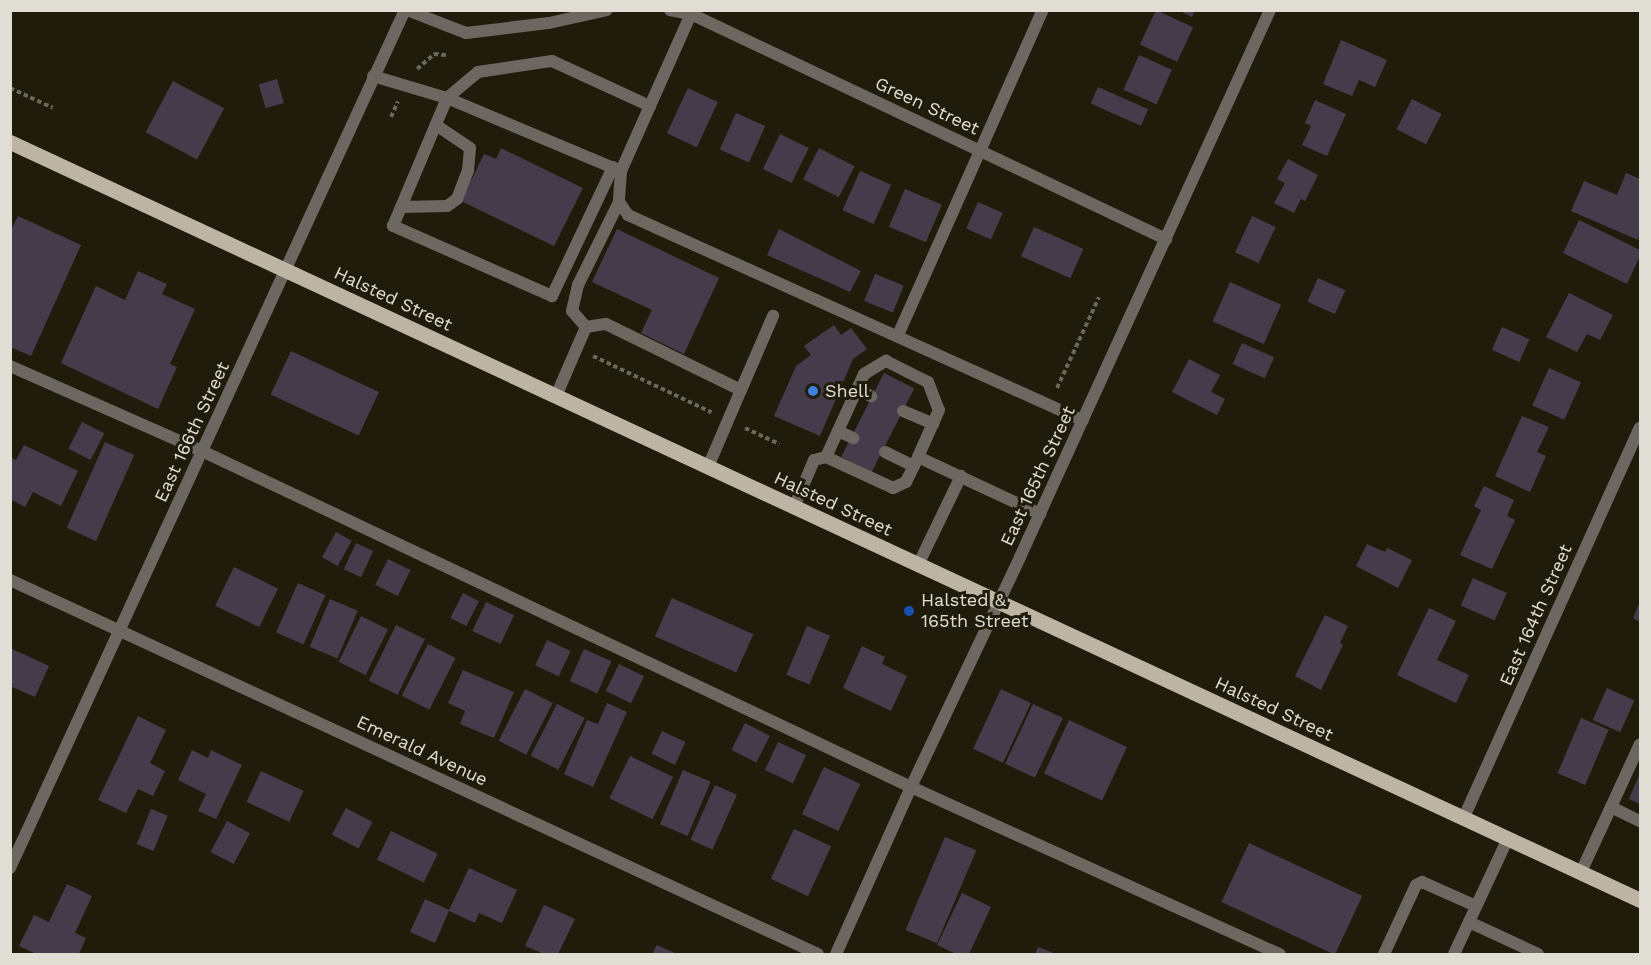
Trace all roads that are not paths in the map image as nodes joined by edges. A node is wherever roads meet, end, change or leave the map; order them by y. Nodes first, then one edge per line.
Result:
1 (406, 10) edge
2 (607, 10) edge
3 (670, 10) edge
4 (1043, 10) edge
5 (1270, 10) edge
6 (691, 14) junction
7 (373, 75) junction
8 (447, 98) junction
9 (650, 106) junction
10 (437, 126) junction
11 (10, 142) edge
12 (980, 151) junction
13 (617, 169) junction
14 (618, 202) junction
15 (401, 207) junction
16 (1166, 239) junction
17 (286, 271) junction
18 (773, 316) dead end
19 (586, 327) junction
20 (898, 335) junction
21 (10, 366) edge
22 (857, 389) junction
23 (741, 390) junction
24 (556, 396) junction
25 (871, 396) dead end
26 (903, 411) dead end
27 (1083, 420) junction
28 (933, 424) junction
29 (1641, 428) edge
30 (838, 431) junction
31 (853, 438) dead end
32 (202, 451) junction
33 (885, 453) dead end
34 (826, 457) junction
35 (916, 461) junction
36 (708, 467) junction
37 (961, 476) junction
38 (794, 507) junction
39 (1040, 514) junction
40 (918, 565) junction
41 (10, 580) edge
42 (999, 603) junction
43 (120, 631) junction
44 (1641, 744) edge
45 (911, 787) junction
46 (1611, 807) junction
47 (1464, 817) junction
48 (1641, 821) edge
49 (1508, 838) junction
50 (10, 868) edge
51 (1581, 872) junction
52 (1641, 900) edge
53 (1476, 906) junction
54 (1469, 922) junction
55 (818, 954) edge
56 (836, 954) edge
57 (1280, 954) edge
58 (1384, 954) edge
59 (1454, 954) edge
60 (1539, 954) edge

1 - 2 street
1 - 7 street, East 166th Street
3 - 6 street, Green Street
4 - 12 street
5 - 16 street, East 165th Street
6 - 9 street
6 - 12 street, Green Street
7 - 8 street
7 - 17 street, East 166th Street
8 - 9 street
8 - 10 street
8 - 13 street
9 - 13 street
10 - 15 street
10 - 15 street
11 - 17 main road, Halsted Street
12 - 16 street, Green Street
12 - 20 street
13 - 14 street
13 - 15 street
14 - 19 street
14 - 20 street
16 - 27 street, East 165th Street
17 - 24 main road, Halsted Street
17 - 32 street, East 166th Street
18 - 23 street
19 - 23 street
19 - 24 street
20 - 27 street
21 - 32 street
22 - 25 street
22 - 28 street
22 - 30 street
23 - 36 street
24 - 36 main road, Halsted Street
26 - 28 street
27 - 39 street, East 165th Street
28 - 35 street
29 - 47 street, East 164th Street
30 - 31 street
30 - 34 street
32 - 43 street, East 166th Street
32 - 45 street
33 - 35 street
34 - 35 street
34 - 38 street
35 - 37 street
36 - 38 main road, Halsted Street
37 - 39 street
37 - 40 street
38 - 40 main road, Halsted Street
39 - 42 street, East 165th Street
40 - 42 main road, Halsted Street
41 - 43 street, Emerald Avenue
42 - 45 street, East 165th Street
42 - 47 main road, Halsted Street
43 - 50 street, East 166th Street
43 - 55 street, Emerald Avenue
44 - 46 street
45 - 56 street, East 165th Street
45 - 57 street
46 - 48 street
46 - 51 street
47 - 49 main road, Halsted Street
49 - 51 main road, Halsted Street
49 - 53 street
51 - 52 main road, Halsted Street
53 - 54 street
53 - 58 street
54 - 59 street
54 - 60 street

